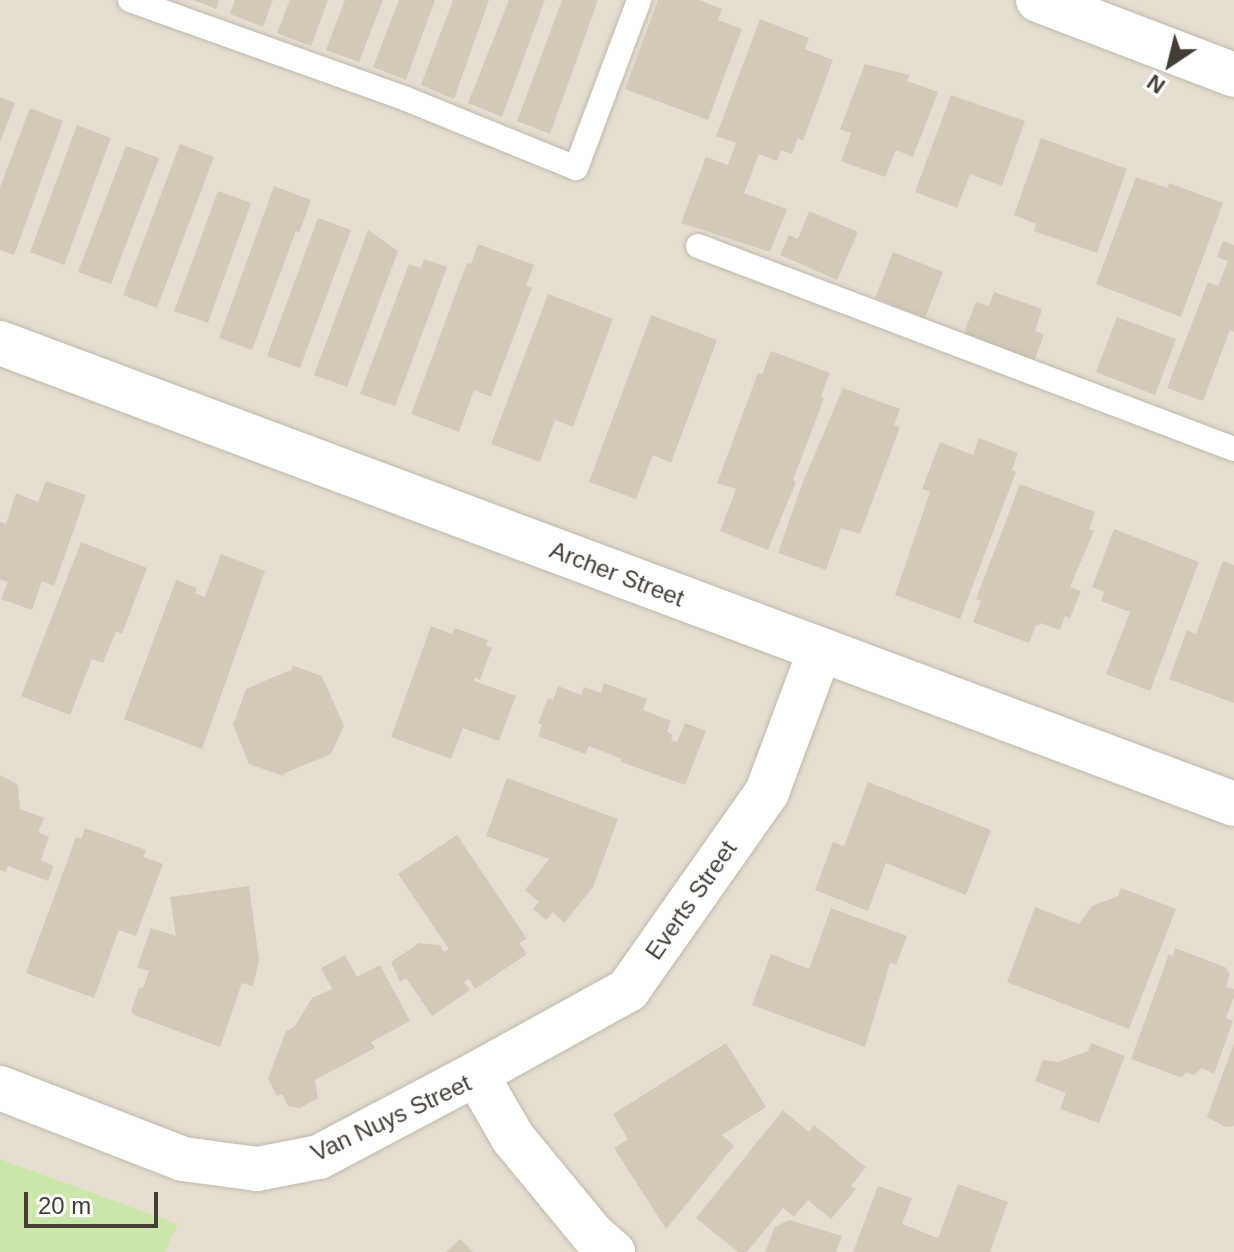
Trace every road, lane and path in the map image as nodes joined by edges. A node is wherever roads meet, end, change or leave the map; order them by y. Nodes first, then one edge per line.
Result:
1 (130, 0) edge
2 (639, 0) edge
3 (1038, 0) edge
4 (1234, 75) edge
5 (698, 246) dead end
6 (0, 343) edge
7 (1234, 449) edge
8 (820, 650) junction
9 (1234, 804) edge
10 (476, 1074) junction
11 (0, 1088) edge
12 (613, 1252) edge

1 - 2 lane
3 - 4 street
5 - 7 lane
6 - 8 street, Archer Street
8 - 9 street, Archer Street
8 - 10 street, Everts Street
10 - 11 street, Van Nuys Street
10 - 12 street, Van Nuys Street

